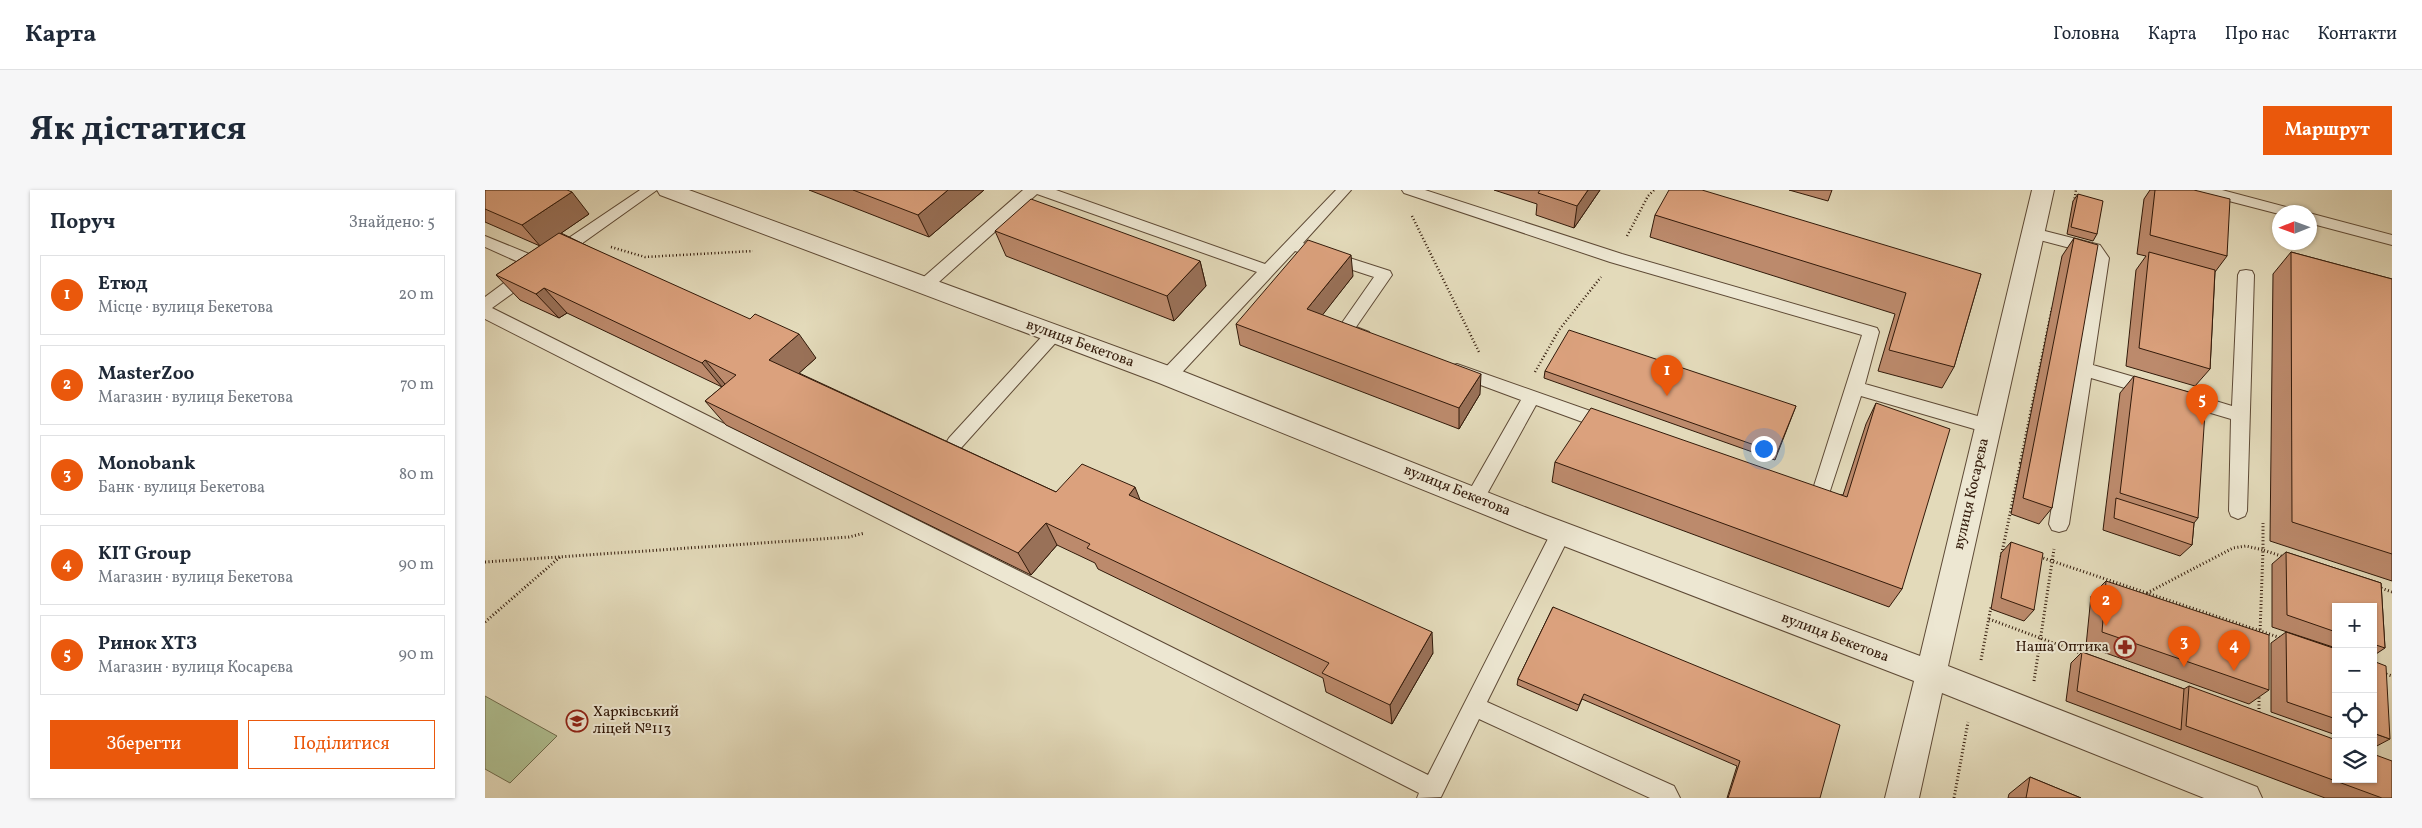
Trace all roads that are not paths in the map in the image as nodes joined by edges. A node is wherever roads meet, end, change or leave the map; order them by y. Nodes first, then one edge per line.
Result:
1 (650, 190) edge
2 (667, 190) edge
3 (1033, 190) edge
4 (1041, 190) edge
5 (1344, 190) edge
6 (1409, 190) edge
7 (2043, 190) edge
8 (2203, 190) edge
9 (2272, 208) edge
10 (2317, 220) edge
11 (2033, 233) junction
12 (2392, 240) edge
13 (485, 241) edge
14 (1291, 244) junction
15 (540, 265) junction
16 (1267, 270) junction
17 (2246, 275) dead end
18 (924, 286) junction
19 (487, 314) edge
20 (1053, 335) junction
21 (1382, 343) edge
22 (1438, 363) edge
23 (2083, 369) junction
24 (1168, 376) junction
25 (1855, 388) junction
26 (1532, 397) junction
27 (2240, 415) junction
28 (1988, 426) junction
29 (1625, 430) edge
30 (955, 443) edge
31 (1791, 488) edge
32 (1475, 498) junction
33 (2238, 511) dead end
34 (2059, 524) road end
35 (1561, 533) junction
36 (1931, 674) junction
37 (1474, 706) junction
38 (1430, 793) edge
39 (1669, 798) edge
40 (1902, 798) edge
41 (2245, 798) edge

1 - 15 lane
2 - 18 street, вулиця Бекетова
3 - 18 lane
4 - 16 lane
5 - 14 lane
6 - 25 lane
7 - 11 street, вулиця Косарєва
8 - 9 lane
10 - 12 lane
11 - 23 lane
11 - 28 street, вулиця Косарєва
13 - 15 lane
14 - 16 lane
14 - 21 lane
15 - 19 lane
16 - 24 lane
17 - 27 lane
18 - 20 street, вулиця Бекетова
19 - 38 lane
20 - 24 street, вулиця Бекетова
20 - 30 lane
22 - 26 lane
23 - 27 lane
23 - 34 lane
24 - 32 street, вулиця Бекетова
25 - 28 lane
25 - 31 lane
26 - 29 lane
26 - 32 lane
27 - 33 lane
28 - 36 street, вулиця Косарєва
32 - 35 street, вулиця Бекетова
35 - 36 street, вулиця Бекетова
35 - 37 lane
36 - 40 street, вулиця Косарєва
36 - 41 street, вулиця Бекетова
37 - 38 lane
37 - 39 lane

